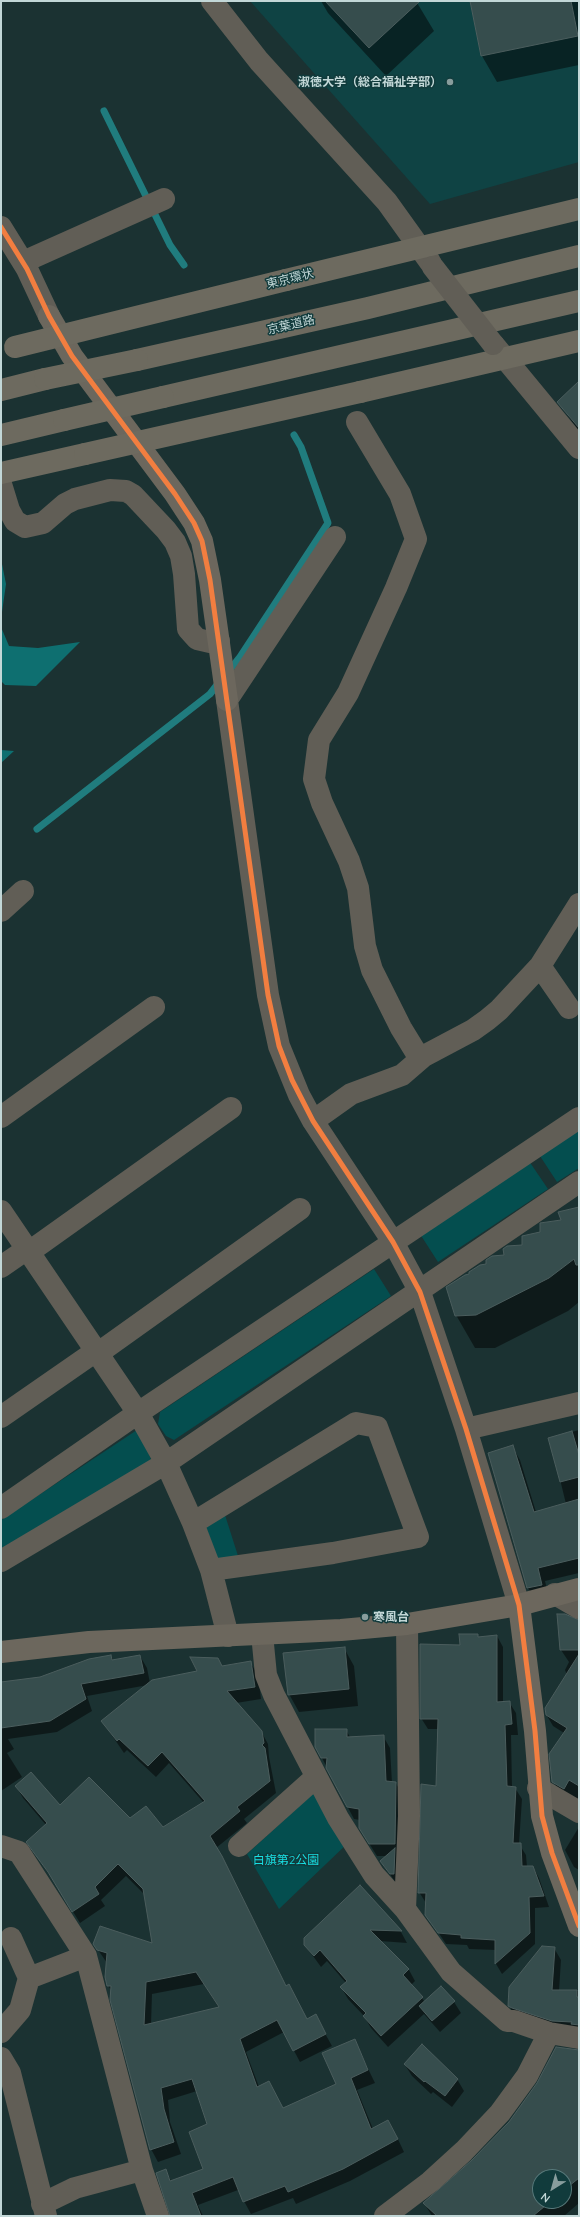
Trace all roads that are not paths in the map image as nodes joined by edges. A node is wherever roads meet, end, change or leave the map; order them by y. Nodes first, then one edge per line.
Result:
1 (212, 1) edge
2 (164, 199) dead end
3 (579, 209) edge
4 (1, 227) edge
5 (418, 248) junction
6 (579, 256) edge
7 (23, 262) junction
8 (579, 301) edge
9 (579, 340) edge
10 (8, 349) edge
11 (499, 352) junction
12 (1, 390) edge
13 (357, 422) dead end
14 (1, 435) edge
15 (579, 448) edge
16 (1, 473) edge
17 (1, 484) edge
18 (335, 538) dead end
19 (219, 641) junction
20 (227, 700) junction
21 (23, 891) dead end
22 (579, 904) edge
23 (1, 911) edge
24 (540, 966) junction
25 (154, 1007) dead end
26 (569, 1008) dead end
27 (420, 1059) junction
28 (231, 1108) dead end
29 (1, 1117) edge
30 (579, 1118) edge
31 (312, 1121) junction
32 (579, 1182) edge
33 (300, 1209) dead end
34 (1, 1211) edge
35 (393, 1242) junction
36 (28, 1251) junction
37 (1, 1267) edge
38 (420, 1292) junction
39 (97, 1352) junction
40 (579, 1403) edge
41 (138, 1413) junction
42 (1, 1417) edge
43 (466, 1429) junction
44 (166, 1463) junction
45 (1, 1508) edge
46 (193, 1523) junction
47 (1, 1561) edge
48 (211, 1570) junction
49 (579, 1589) edge
50 (555, 1594) junction
51 (519, 1605) junction
52 (579, 1608) edge
53 (407, 1624) junction
54 (262, 1634) junction
55 (228, 1636) junction
56 (1, 1652) edge
57 (316, 1777) junction
58 (538, 1788) junction
59 (579, 1812) edge
60 (1, 1846) edge
61 (239, 1846) dead end
62 (405, 1909) junction
63 (579, 1926) edge
64 (11, 1938) dead end
65 (86, 1956) junction
66 (29, 1978) junction
67 (1, 2032) edge
68 (549, 2033) junction
69 (579, 2038) edge
70 (1, 2058) edge
71 (142, 2170) junction
72 (44, 2210) edge
73 (158, 2216) edge
74 (385, 2216) edge

1 - 5 street
2 - 7 street
3 - 5 highway, 東京環状
4 - 7 street
5 - 10 highway, 東京環状, bridge
5 - 11 street, bridge
6 - 12 highway, 京葉道路, bridge
7 - 19 street
8 - 14 highway, bridge
9 - 11 highway
11 - 15 street
11 - 16 highway, bridge
13 - 27 street
17 - 19 street
18 - 20 street
19 - 20 street
20 - 31 street
21 - 23 street
22 - 24 street
24 - 26 street
24 - 27 street
25 - 29 street
27 - 31 street
28 - 36 street
30 - 35 street
31 - 35 street
32 - 38 street
33 - 39 street
34 - 36 street
35 - 38 street
35 - 41 street
36 - 37 street
36 - 39 street
38 - 43 street
38 - 44 street
39 - 41 street
39 - 42 street
40 - 43 street
41 - 44 street
41 - 45 street
43 - 51 street
44 - 46 street
44 - 47 street
46 - 48 street
46 - 48 street
48 - 55 street
49 - 50 street
50 - 51 street
50 - 52 street
51 - 53 street
51 - 58 street
53 - 54 street
53 - 62 street
54 - 55 street
54 - 57 street
55 - 56 street
57 - 61 street
57 - 62 street
58 - 59 street
58 - 63 street
60 - 65 street
62 - 68 street
64 - 66 street
65 - 66 street
65 - 71 street
66 - 67 street
68 - 69 street
68 - 74 street
70 - 72 street
71 - 72 street
71 - 73 street

